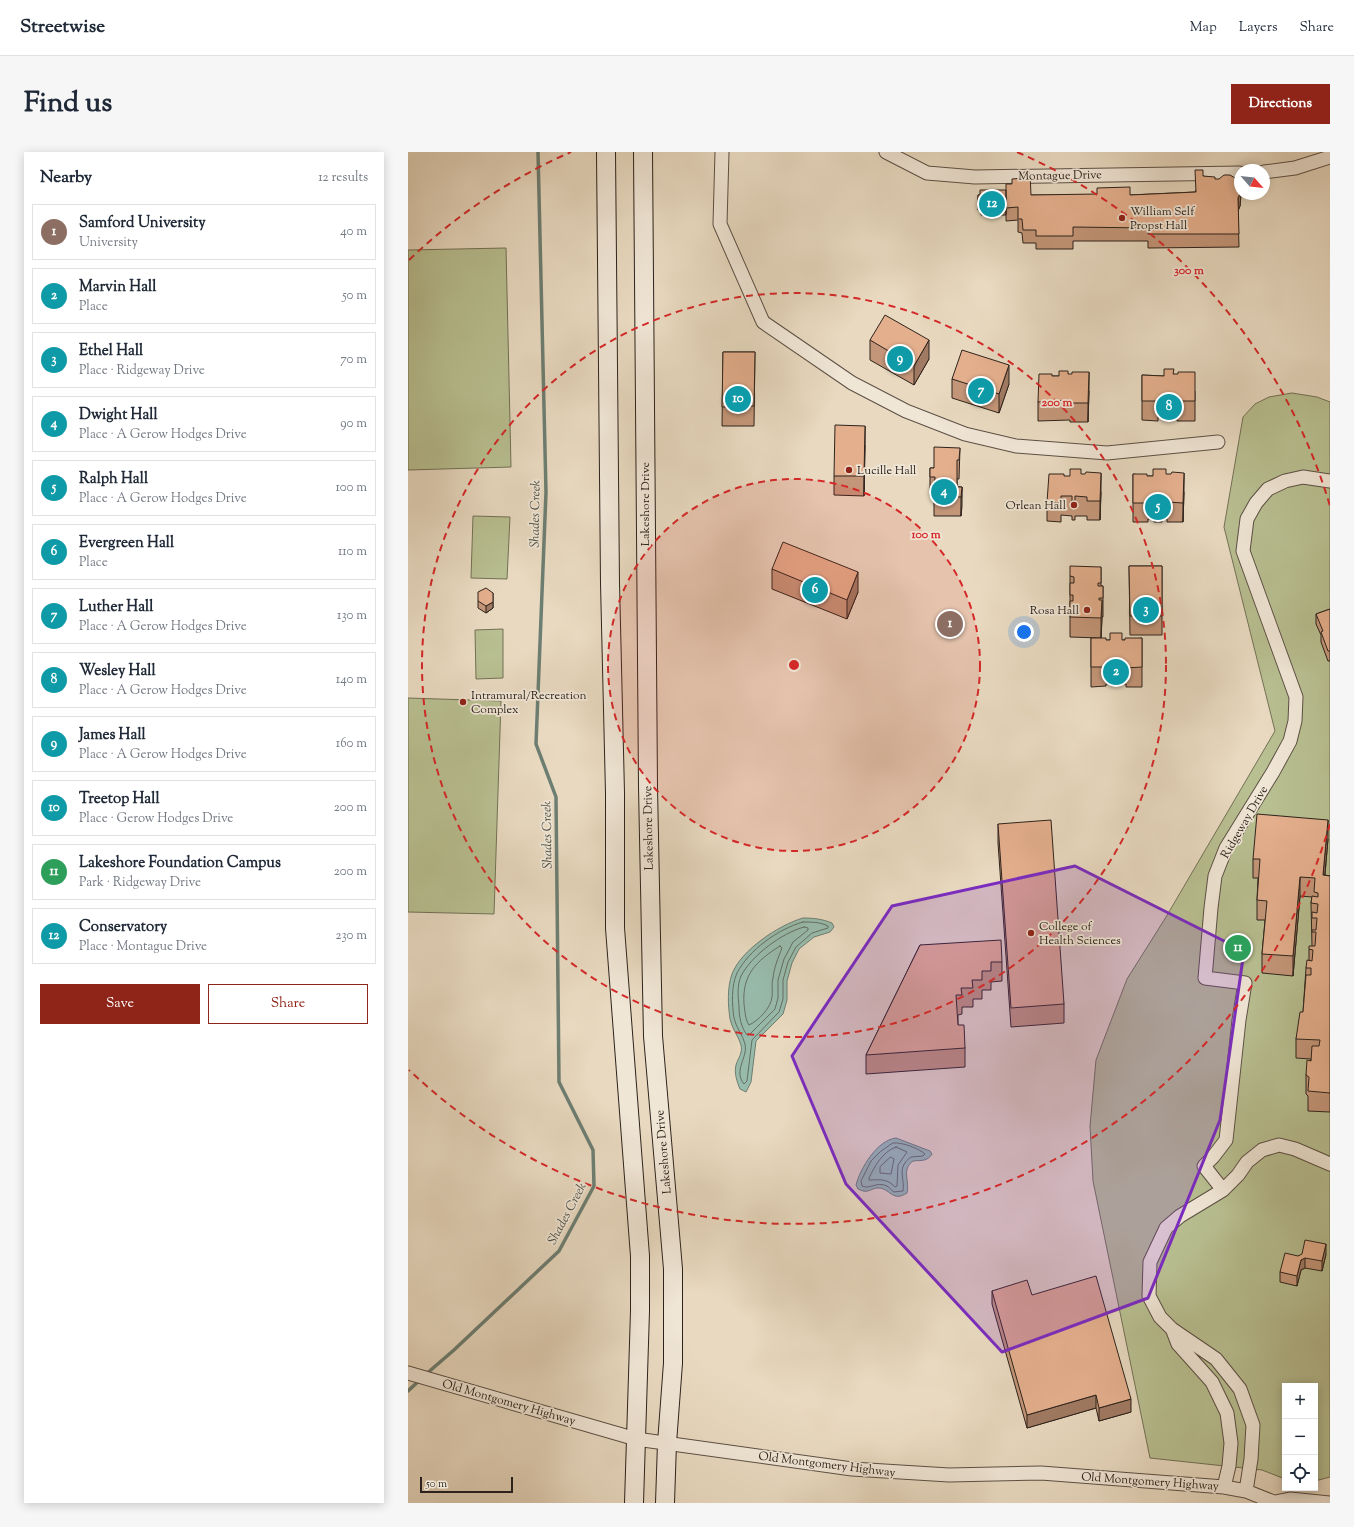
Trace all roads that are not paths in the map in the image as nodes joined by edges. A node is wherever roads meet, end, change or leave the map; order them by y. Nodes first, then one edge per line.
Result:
1 (606, 152) edge
2 (642, 152) edge
3 (722, 152) edge
4 (886, 152) edge
5 (1330, 157) edge
6 (1270, 171) edge
7 (1234, 173) edge
8 (1218, 442) dead end
9 (1330, 480) edge
10 (653, 1036) junction
11 (623, 1038) junction
12 (1330, 1164) edge
13 (1222, 1190) junction
14 (1172, 1329) junction
15 (408, 1373) edge
16 (1247, 1410) junction
17 (1227, 1413) junction
18 (636, 1439) junction
19 (667, 1443) junction
20 (1224, 1487) junction
21 (1246, 1491) junction
22 (1275, 1502) edge
23 (634, 1503) edge
24 (665, 1503) edge
25 (1330, 1503) edge

1 - 11 main road
2 - 10 main road, Lakeshore Drive
3 - 8 street
4 - 7 street, Montague Drive
5 - 6 street
9 - 13 street, Ridgeway Drive
10 - 11 main road
10 - 19 main road, Lakeshore Drive
11 - 18 main road
12 - 13 street
13 - 14 street
14 - 16 street
14 - 17 street
15 - 18 street, Old Montgomery Highway
16 - 17 street
16 - 21 street
17 - 20 street
18 - 19 street, Old Montgomery Highway
18 - 23 main road
19 - 20 street, Old Montgomery Highway
19 - 24 main road, Lakeshore Drive
20 - 21 street, Old Montgomery Highway
21 - 22 street, Old Montgomery Highway
22 - 25 street

